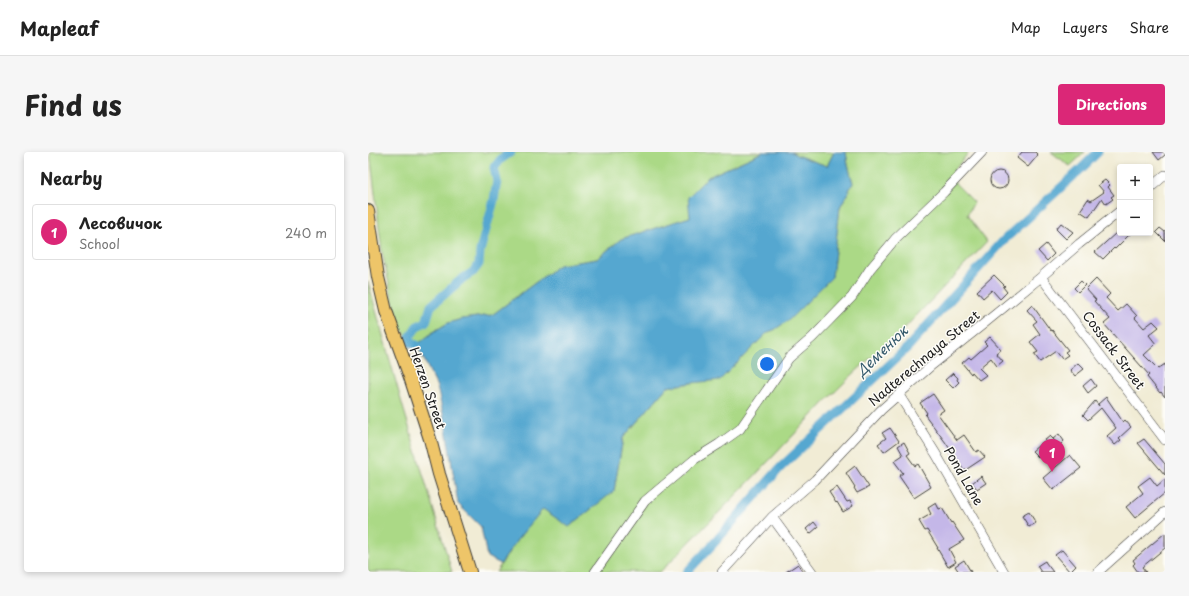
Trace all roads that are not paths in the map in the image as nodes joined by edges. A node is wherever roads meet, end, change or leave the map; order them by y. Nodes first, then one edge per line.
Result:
1 (982, 152) edge
2 (1165, 175) edge
3 (1153, 185) edge
4 (368, 211) edge
5 (1117, 213) edge
6 (1041, 277) junction
7 (899, 394) junction
8 (1165, 440) edge
9 (1165, 512) edge
10 (772, 517) junction
11 (470, 572) edge
12 (595, 572) edge
13 (722, 572) edge
14 (812, 572) edge
15 (1004, 572) edge
16 (1098, 572) edge

1 - 12 street
2 - 3 street
4 - 11 main road, Herzen Street
5 - 6 street, Nadterechnaya Street
6 - 7 street, Nadterechnaya Street
6 - 8 street, Cossack Street
7 - 10 street, Nadterechnaya Street
7 - 15 street, Pond Lane
9 - 16 street
10 - 13 street, Nadterechnaya Street
10 - 14 street

